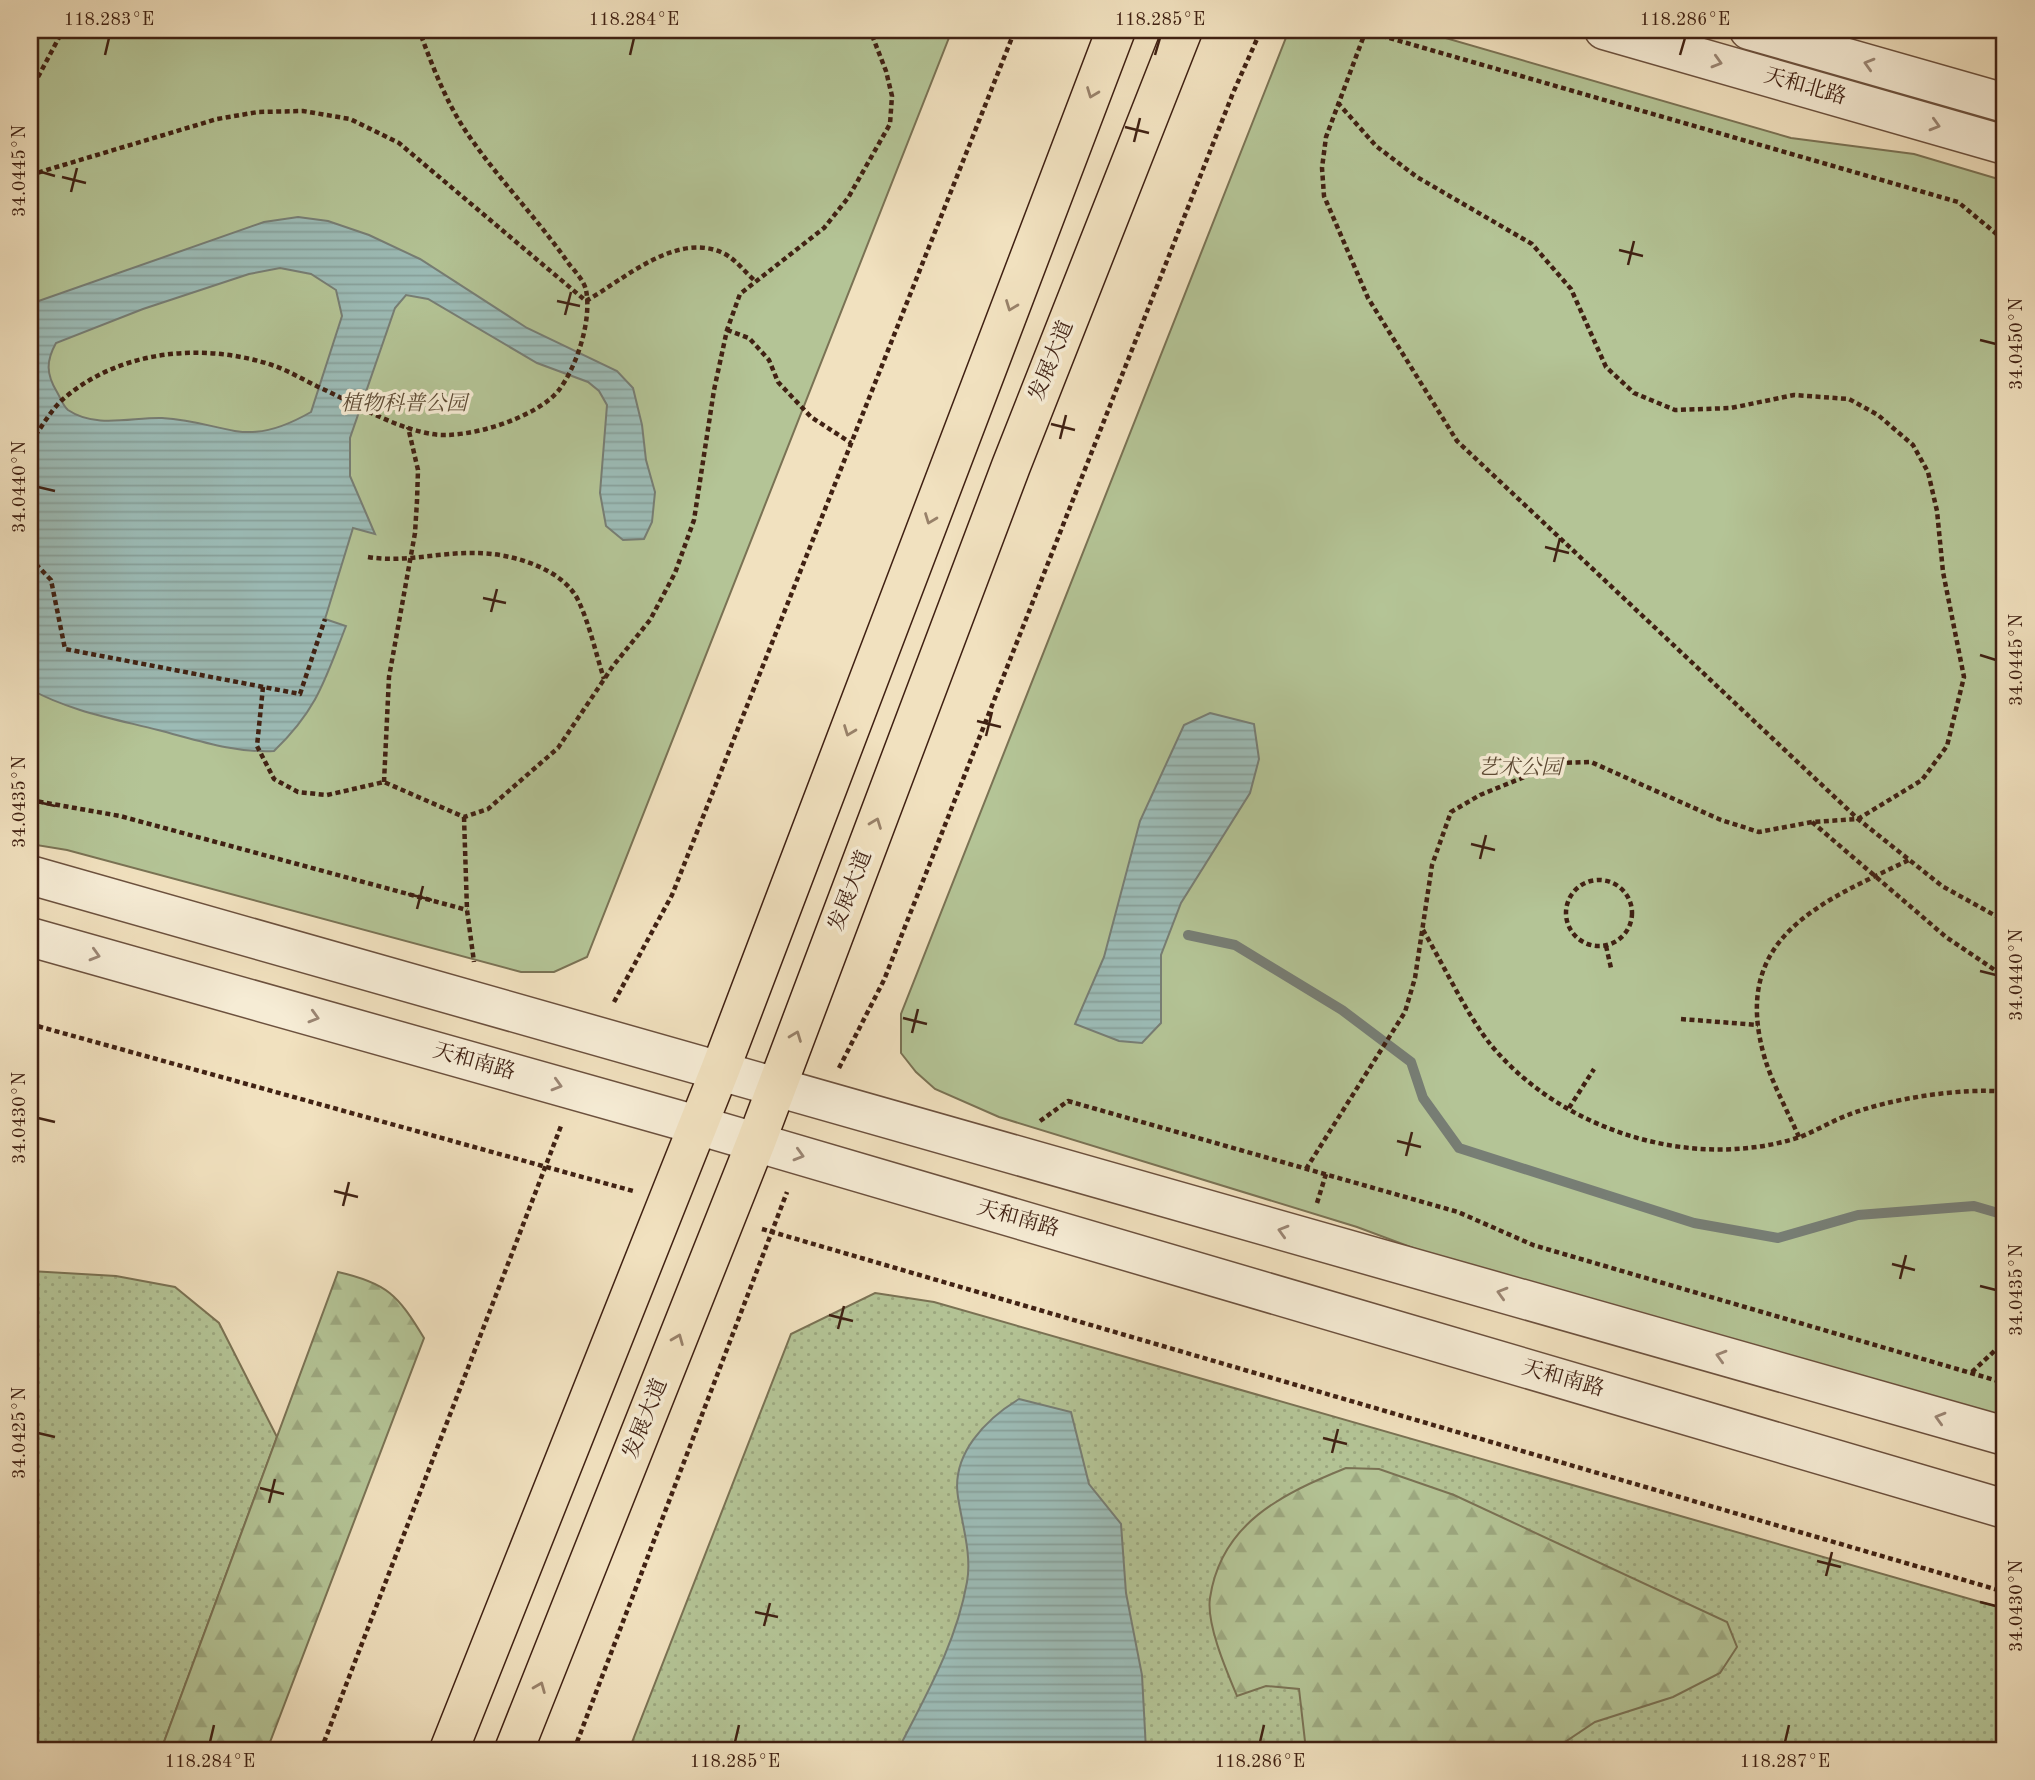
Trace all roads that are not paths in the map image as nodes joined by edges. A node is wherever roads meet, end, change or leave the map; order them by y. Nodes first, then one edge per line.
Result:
1 (1116, 30) edge
2 (1183, 30) edge
3 (1604, 30) edge
4 (1749, 30) edge
5 (2005, 103) edge
6 (2005, 145) edge
7 (30, 875) edge
8 (30, 937) edge
9 (720, 1070) junction
10 (777, 1087) junction
11 (697, 1125) junction
12 (756, 1142) junction
13 (2005, 1436) edge
14 (2005, 1509) edge
15 (449, 1750) edge
16 (514, 1750) edge

1 -> 9 main road
10 -> 2 main road, 发展大道
3 -> 6 street, 天和北路
5 -> 4 street, 天和北路
7 - 9 street
8 -> 11 street, 天和南路
9 - 10 street
9 - 11 main road
10 - 12 main road, 发展大道
13 -> 10 street
11 - 12 street, 天和南路
11 - 15 main road
12 -> 14 street, 天和南路
16 -> 12 main road, 发展大道

